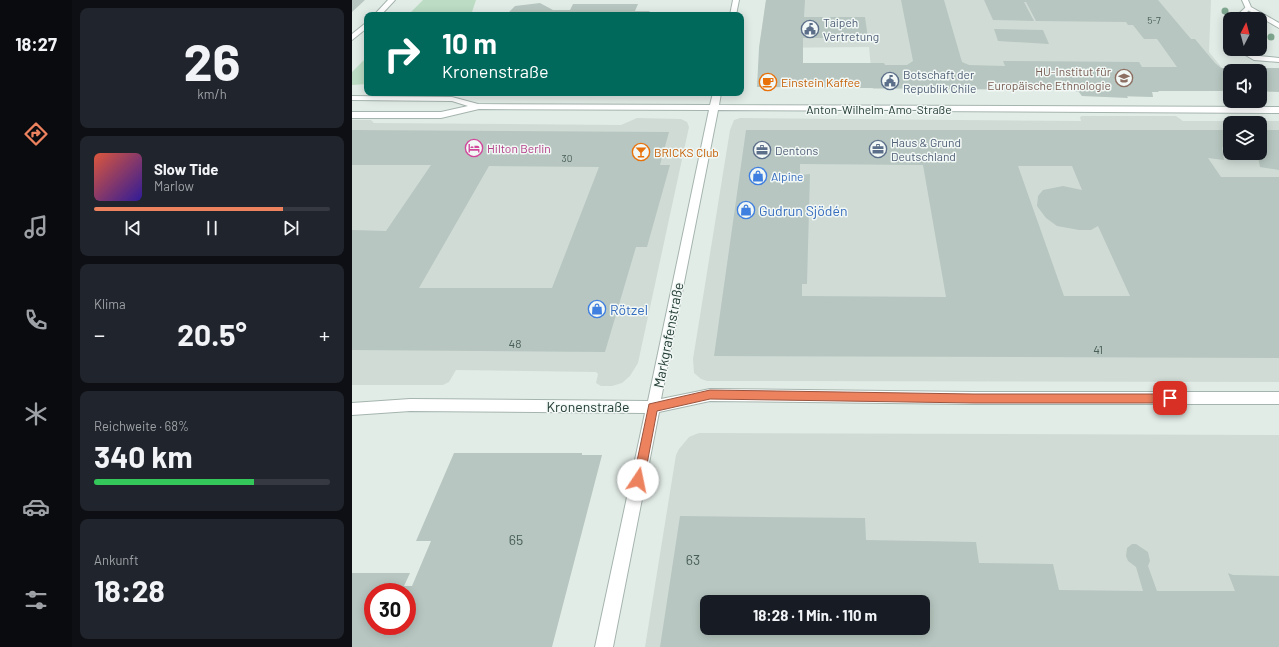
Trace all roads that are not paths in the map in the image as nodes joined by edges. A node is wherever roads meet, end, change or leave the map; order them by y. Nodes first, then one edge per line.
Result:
1 (392, 0) edge
2 (736, 0) edge
3 (1246, 0) edge
4 (1248, 8) junction
5 (380, 12) edge
6 (734, 12) edge
7 (1244, 12) edge
8 (1279, 26) edge
9 (364, 27) edge
10 (352, 38) edge
11 (1253, 56) edge
12 (1279, 60) edge
13 (716, 96) edge
14 (352, 98) edge
15 (479, 106) junction
16 (714, 107) junction
17 (1279, 110) edge
18 (352, 115) edge
19 (1279, 398) edge
20 (653, 407) junction
21 (352, 409) edge
22 (604, 647) edge

1 - 5 street
2 - 6 street
3 - 4 street
4 - 7 street
4 - 8 street
9 - 10 street
11 - 12 street
13 - 16 street, Markgrafenstraße
14 - 15 street, Anton-Wilhelm-Amo-Straße
15 - 16 street, Anton-Wilhelm-Amo-Straße
15 - 18 street, Anton-Wilhelm-Amo-Straße
16 - 17 street, Anton-Wilhelm-Amo-Straße
16 - 20 street, Markgrafenstraße
19 - 20 street, Kronenstraße
20 - 21 street, Kronenstraße
20 - 22 street, Markgrafenstraße

